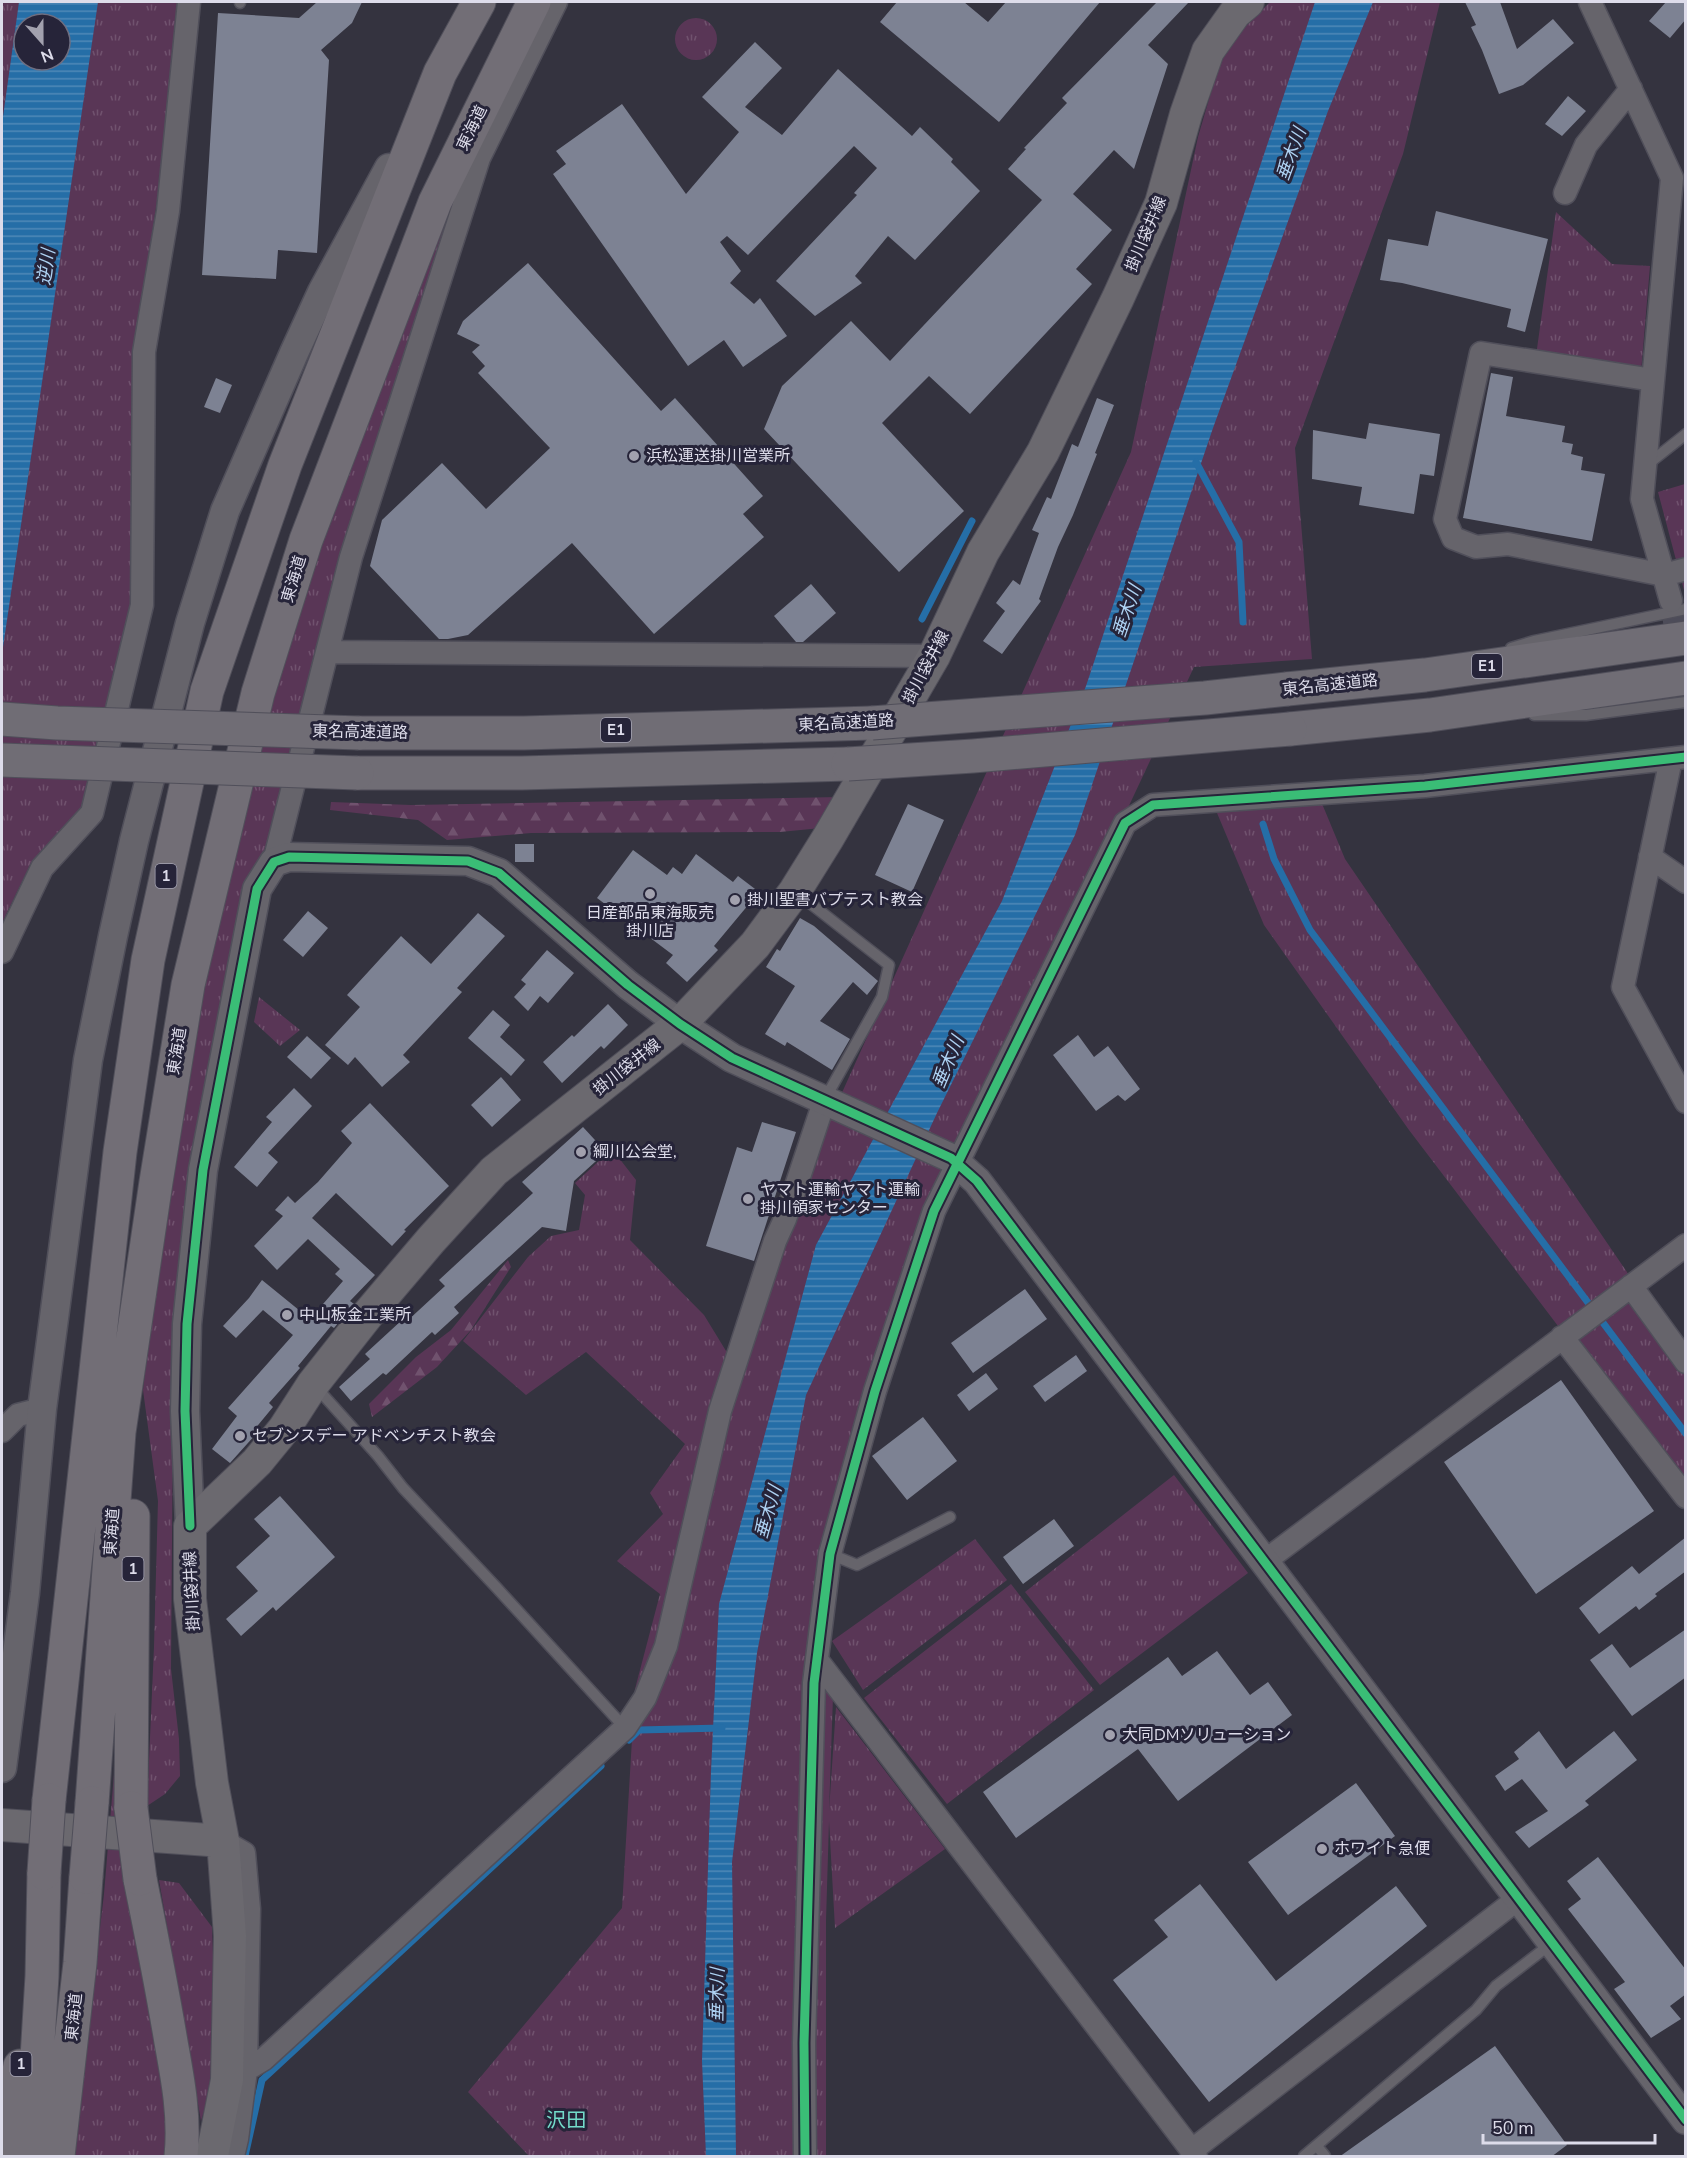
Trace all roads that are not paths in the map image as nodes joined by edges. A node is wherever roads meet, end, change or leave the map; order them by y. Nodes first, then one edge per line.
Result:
1 (189, 2) edge
2 (479, 2) edge
3 (534, 2) edge
4 (556, 2) edge
5 (1248, 2) edge
6 (1590, 2) edge
7 (440, 73) junction
8 (1631, 89) junction
9 (1681, 191) edge
10 (1565, 193) dead end
11 (1653, 380) junction
12 (1686, 434) edge
13 (1644, 467) junction
14 (1675, 572) edge
15 (1678, 605) edge
16 (1686, 638) edge
17 (327, 652) junction
18 (934, 656) junction
19 (1425, 675) junction
20 (1686, 678) edge
21 (1686, 702) edge
22 (1430, 715) junction
23 (1514, 715) dead end
24 (1526, 715) dead end
25 (2, 719) edge
26 (1678, 758) edge
27 (2, 760) edge
28 (1650, 857) junction
29 (274, 862) junction
30 (1686, 882) edge
31 (795, 891) junction
32 (2, 952) edge
33 (680, 1024) junction
34 (1686, 1102) edge
35 (834, 1103) junction
36 (954, 1161) junction
37 (1686, 1245) edge
38 (1626, 1289) junction
39 (134, 1331) junction
40 (1570, 1331) junction
41 (1686, 1362) edge
42 (313, 1384) junction
43 (42, 1409) junction
44 (2, 1431) edge
45 (1686, 1497) edge
46 (950, 1518) dead end
47 (190, 1526) junction
48 (831, 1554) junction
49 (1265, 1561) junction
50 (816, 1660) junction
51 (625, 1728) junction
52 (2, 1768) edge
53 (2, 1825) edge
54 (223, 1841) junction
55 (1519, 1898) junction
56 (1552, 1943) junction
57 (42, 1976) junction
58 (246, 2070) junction
59 (1686, 2120) edge
60 (1317, 2145) junction
61 (2, 2152) edge
62 (1193, 2154) edge
63 (31, 2157) edge
64 (58, 2157) edge
65 (182, 2157) edge
66 (212, 2157) edge
67 (233, 2157) edge
68 (804, 2157) edge
69 (1304, 2157) edge
70 (1325, 2157) edge

1 - 32 street
2 - 7 highway, 東海道 / 1
3 - 39 highway, 東海道 / 1
4 - 17 street
5 - 18 main road, 掛川袋井線
6 - 8 street
7 - 43 street
7 - 57 highway, 東海道 / 1, bridge
8 - 9 street
8 - 10 street
9 - 11 street
11 - 13 street
11 - 14 street
12 - 13 lane
13 - 14 street
14 - 15 street
15 - 19 lane
16 - 19 highway, 東名高速道路 / E1
17 - 18 street
17 - 29 street
18 - 31 main road, 掛川袋井線
19 - 25 highway, 東名高速道路 / E1, bridge
20 - 22 highway
21 - 24 lane
22 - 23 lane
22 - 27 highway, bridge
26 - 28 street
26 - 36 street
28 - 30 street
28 - 34 street
29 - 33 street
29 - 47 street
31 - 33 main road, 掛川袋井線
31 - 35 lane
33 - 35 street
33 - 42 main road, 掛川袋井線
35 - 36 street
35 - 51 street
36 - 48 street
36 - 49 street
37 - 38 street
38 - 40 street
38 - 41 street
39 - 64 highway, 東海道 / 1, bridge
39 - 65 highway, 1, bridge
40 - 45 street
40 - 49 street
42 - 47 main road, 掛川袋井線
42 - 51 lane
43 - 44 street
43 - 52 street
46 - 48 lane
47 - 54 main road, 掛川袋井線
48 - 50 street
49 - 55 street
50 - 62 street
50 - 68 street
51 - 58 street
53 - 54 main road
54 - 58 street
54 - 66 main road, 掛川袋井線
55 - 56 street
55 - 62 street
56 - 59 street
56 - 60 lane
57 - 61 highway, 1
57 - 63 highway, 東海道 / 1
58 - 67 street
60 - 69 lane
60 - 70 lane

